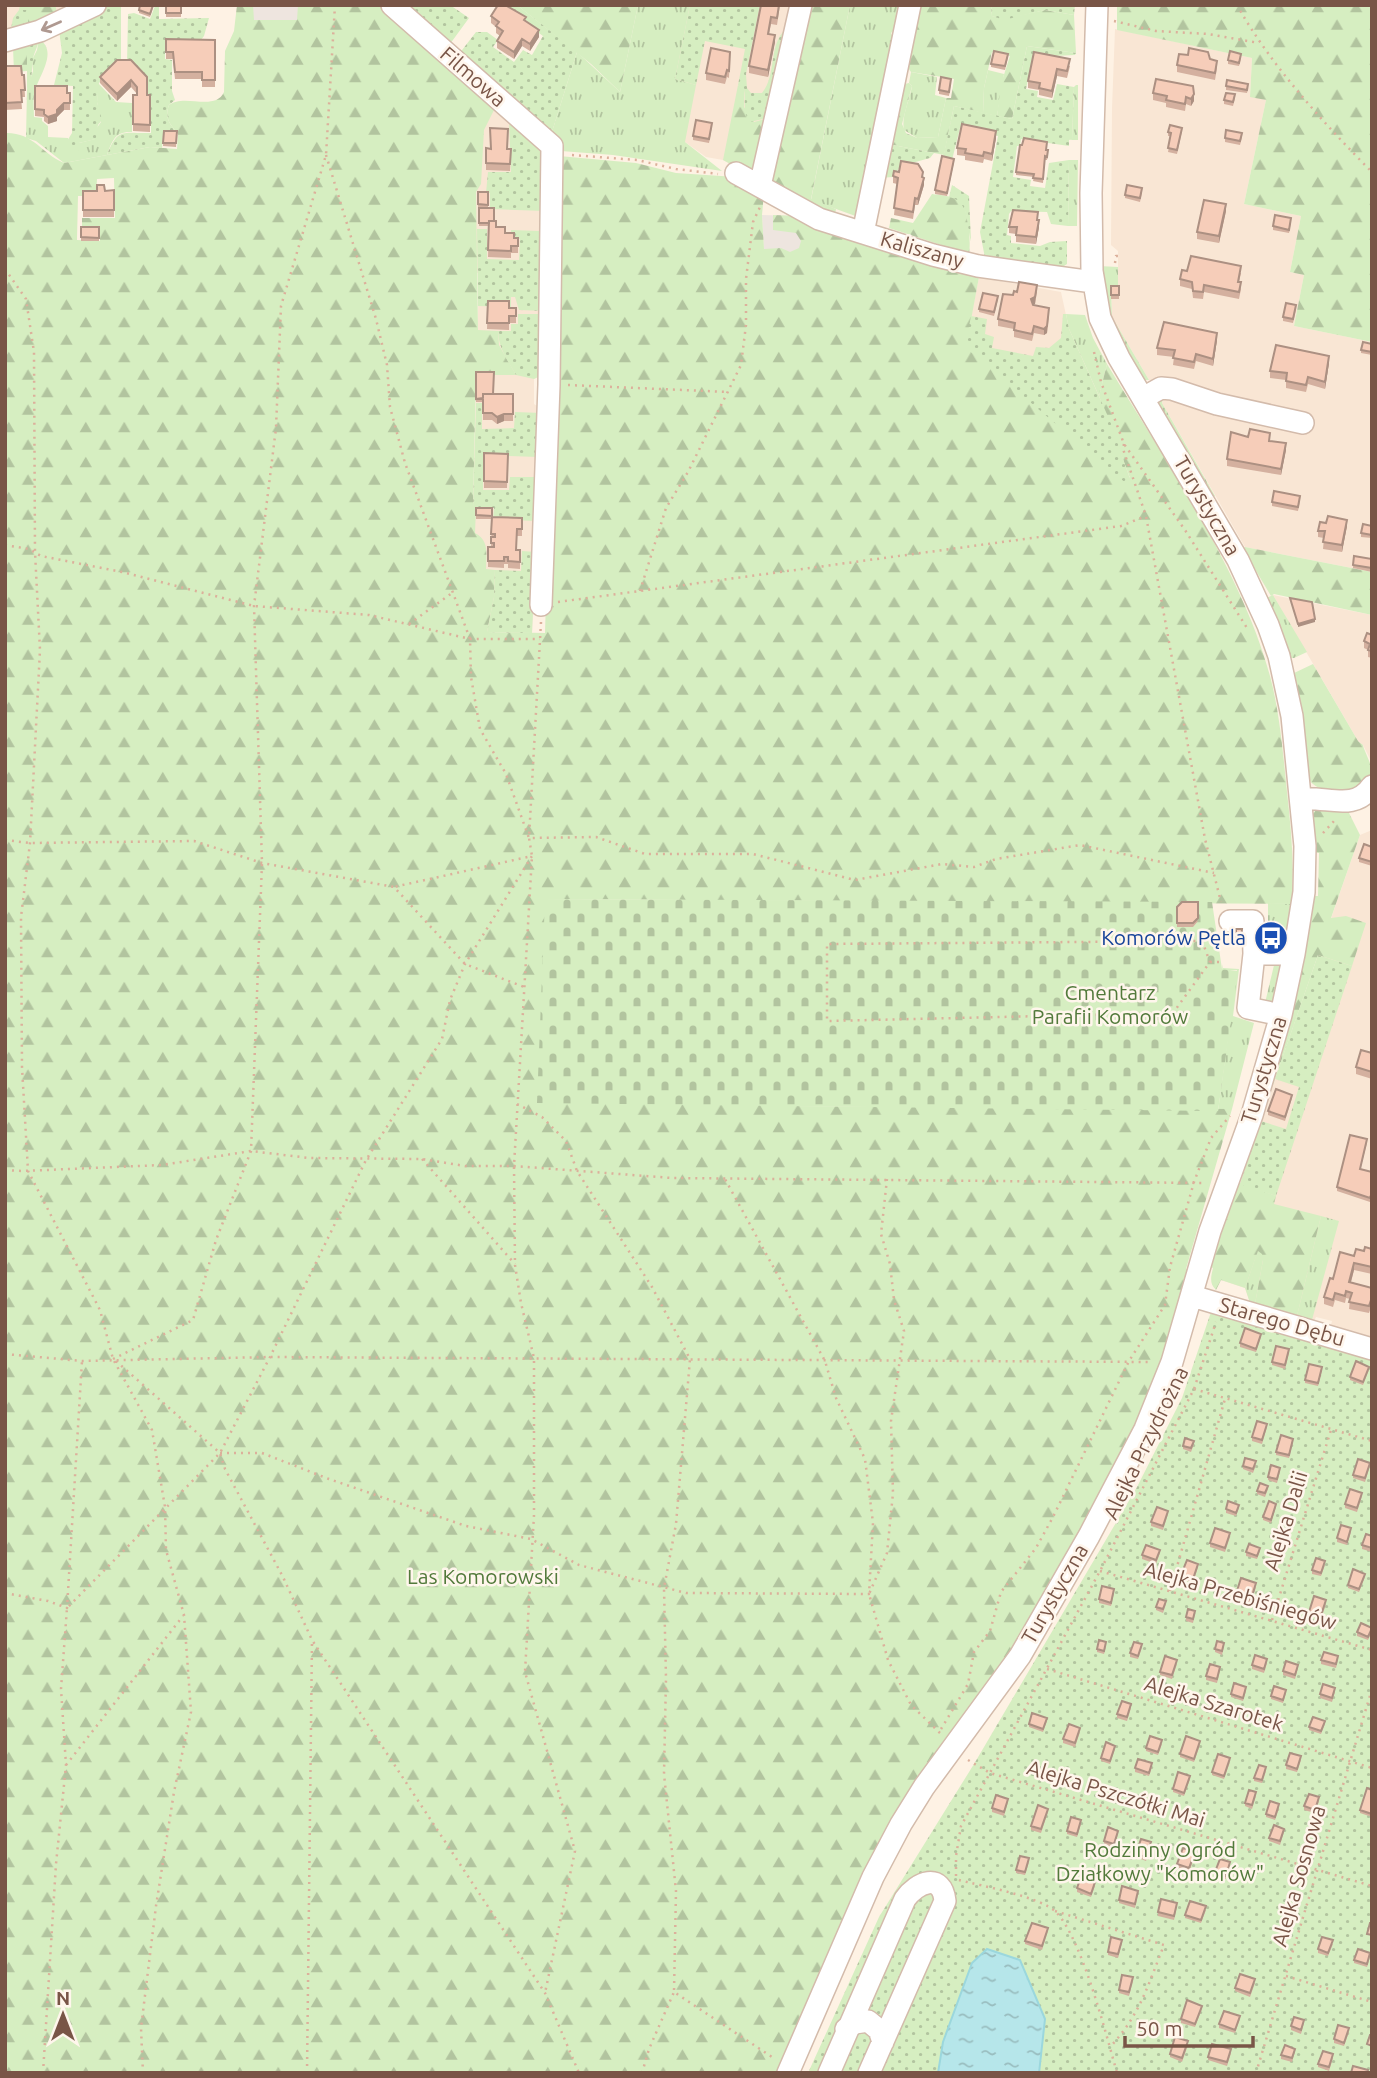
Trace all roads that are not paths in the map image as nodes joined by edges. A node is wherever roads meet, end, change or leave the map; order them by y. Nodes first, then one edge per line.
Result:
1 (95, 5) edge
2 (392, 5) edge
3 (801, 5) edge
4 (910, 5) edge
5 (1097, 11) edge
6 (5, 41) edge
7 (737, 173) road end
8 (764, 189) junction
9 (863, 233) junction
10 (1093, 282) junction
11 (1143, 398) junction
12 (1303, 423) dead end
13 (541, 605) road end
14 (1359, 796) edge
15 (1301, 799) junction
16 (1225, 911) road end
17 (1254, 954) junction
18 (1294, 954) junction
19 (1281, 1015) junction
20 (1192, 1296) junction
21 (1372, 1349) edge
22 (846, 2029) junction
23 (883, 2042) junction
24 (789, 2070) edge
25 (829, 2073) edge
26 (869, 2073) edge

1 -> 6 street
2 - 13 street, Filmowa
3 - 8 street
4 - 9 street
5 - 10 street, Turystyczna
7 - 8 street, Kaliszany
8 - 9 street, Kaliszany
9 - 10 street, Kaliszany
10 - 11 street, Turystyczna
11 - 12 street
11 - 15 street, Turystyczna
14 - 15 street
15 - 18 street, Turystyczna
16 - 17 street
17 - 18 street
17 - 19 street
18 - 19 street, Turystyczna
19 - 20 street, Turystyczna
20 - 21 street, Starego Dębu
20 - 24 street, Turystyczna
22 - 23 street
22 - 23 street
22 - 25 street
23 - 26 street

